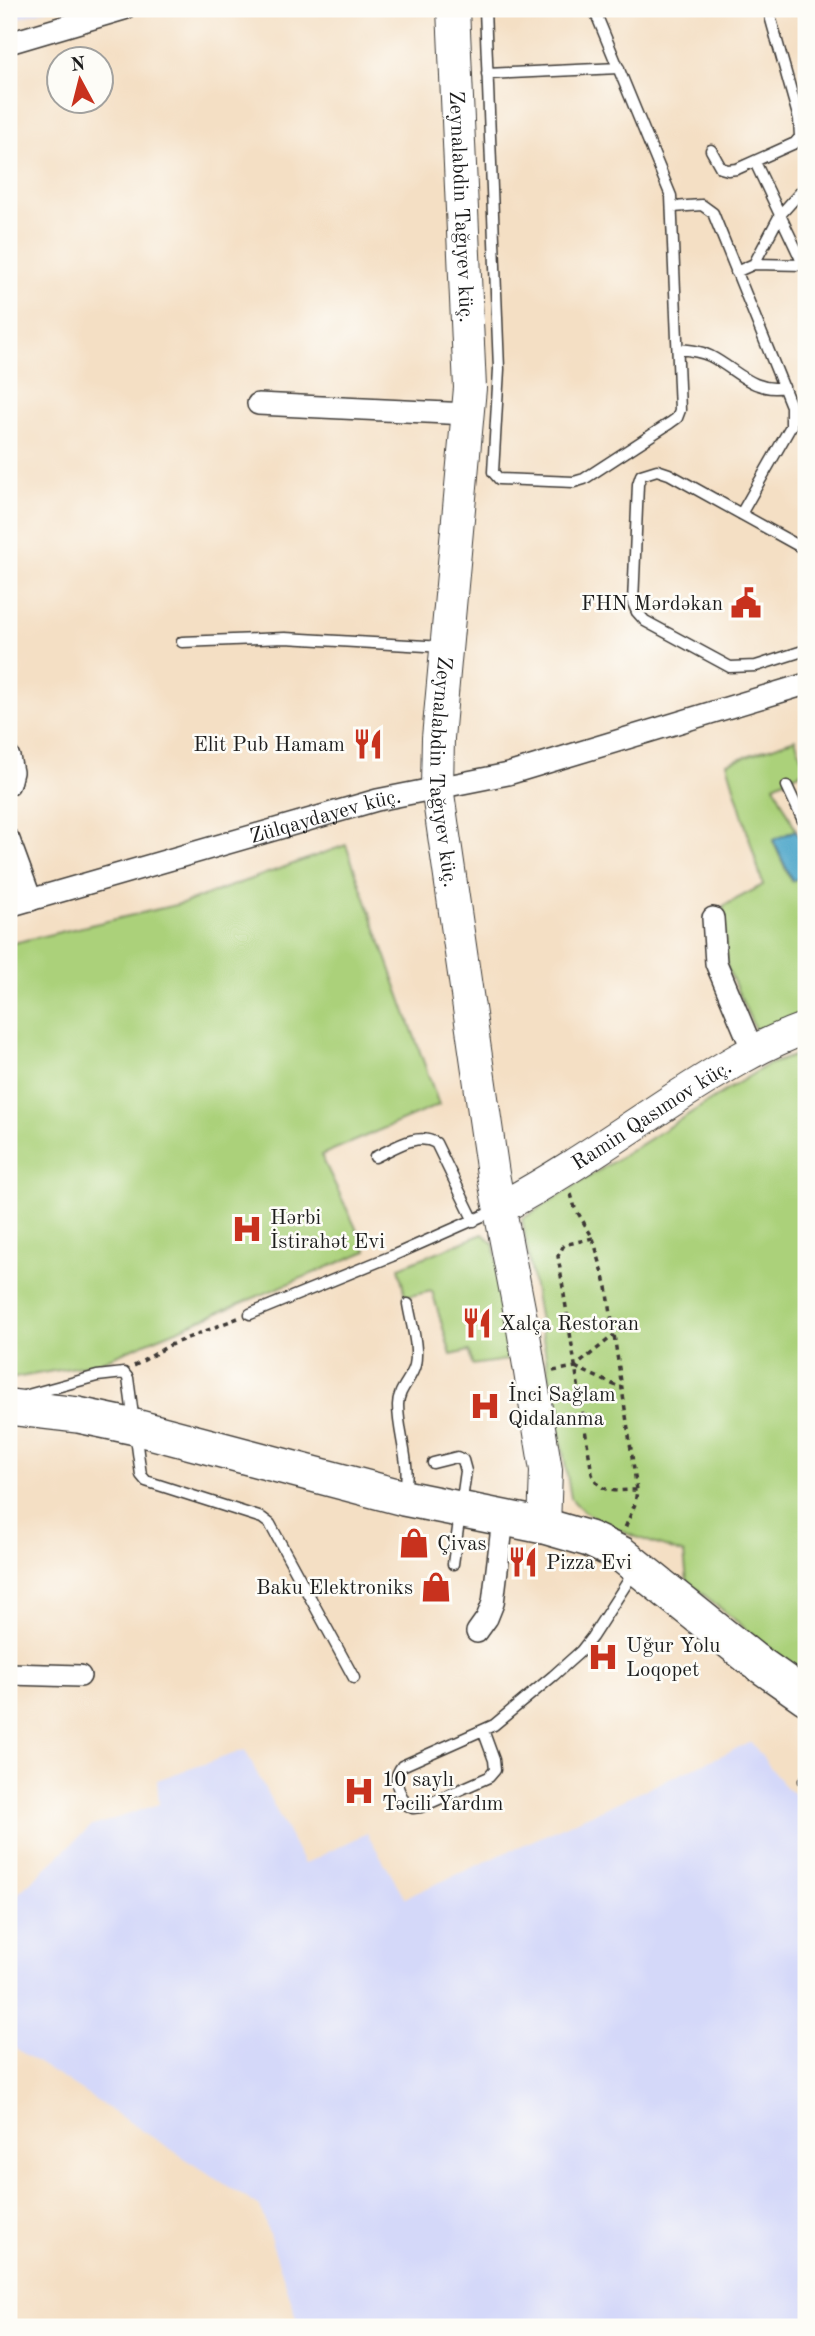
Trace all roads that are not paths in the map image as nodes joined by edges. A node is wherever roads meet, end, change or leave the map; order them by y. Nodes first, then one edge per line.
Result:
1 (124, 9) edge
2 (453, 9) edge
3 (485, 9) edge
4 (594, 9) edge
5 (768, 9) edge
6 (9, 43) edge
7 (619, 68) junction
8 (486, 74) junction
9 (711, 150) dead end
10 (755, 162) junction
11 (806, 186) edge
12 (673, 207) junction
13 (780, 215) junction
14 (754, 264) junction
15 (805, 268) edge
16 (736, 272) junction
17 (678, 349) junction
18 (784, 387) junction
19 (258, 404) dead end
20 (468, 414) junction
21 (741, 514) junction
22 (806, 550) edge
23 (182, 642) dead end
24 (446, 647) junction
25 (806, 650) edge
26 (806, 684) edge
27 (9, 757) edge
28 (9, 784) edge
29 (787, 786) dead end
30 (437, 787) junction
31 (806, 827) edge
32 (9, 840) edge
33 (31, 900) junction
34 (9, 906) edge
35 (713, 918) dead end
36 (806, 1028) edge
37 (753, 1051) junction
38 (375, 1157) dead end
39 (487, 1215) junction
40 (408, 1304) dead end
41 (250, 1314) road end
42 (9, 1400) edge
43 (9, 1407) edge
44 (135, 1427) junction
45 (433, 1463) dead end
46 (404, 1498) junction
47 (461, 1510) junction
48 (503, 1519) junction
49 (544, 1527) junction
50 (453, 1564) dead end
51 (637, 1567) junction
52 (477, 1632) dead end
53 (9, 1674) edge
54 (80, 1676) dead end
55 (354, 1678) dead end
56 (806, 1697) edge
57 (483, 1730) junction

1 - 6 street
2 - 20 street, Zeynalabdin Tağıyev küç.
3 - 8 lane
4 - 7 lane
5 - 10 lane
7 - 8 lane
7 - 12 lane
8 - 17 lane
9 - 10 lane
10 - 13 lane
11 - 13 lane
12 - 16 lane
12 - 17 lane
13 - 14 lane
13 - 15 lane
14 - 15 lane
14 - 16 lane
16 - 18 lane
17 - 18 lane
18 - 21 lane
19 - 20 street
20 - 24 street, Zeynalabdin Tağıyev küç.
21 - 22 lane
21 - 25 lane
23 - 24 lane
24 - 30 street, Zeynalabdin Tağıyev küç.
26 - 30 street, Zülqaydayev küç.
27 - 28 street
29 - 31 lane
30 - 33 street, Zülqaydayev küç.
30 - 39 street, Zeynalabdin Tağıyev küç.
32 - 33 street
33 - 34 street, Zülqaydayev küç.
35 - 37 street
36 - 37 street, Ramin Qasımov küç.
37 - 39 street, Ramin Qasımov küç.
38 - 39 lane
39 - 41 lane
39 - 49 street, Zeynalabdin Tağıyev küç.
40 - 46 lane
42 - 44 lane
43 - 44 main road
44 - 46 main road
44 - 55 lane
45 - 47 lane
46 - 47 main road
47 - 48 main road
47 - 50 lane
48 - 49 main road
48 - 52 street
49 - 51 main road
51 - 56 main road
51 - 57 lane
53 - 54 street
57 - 57 lane

